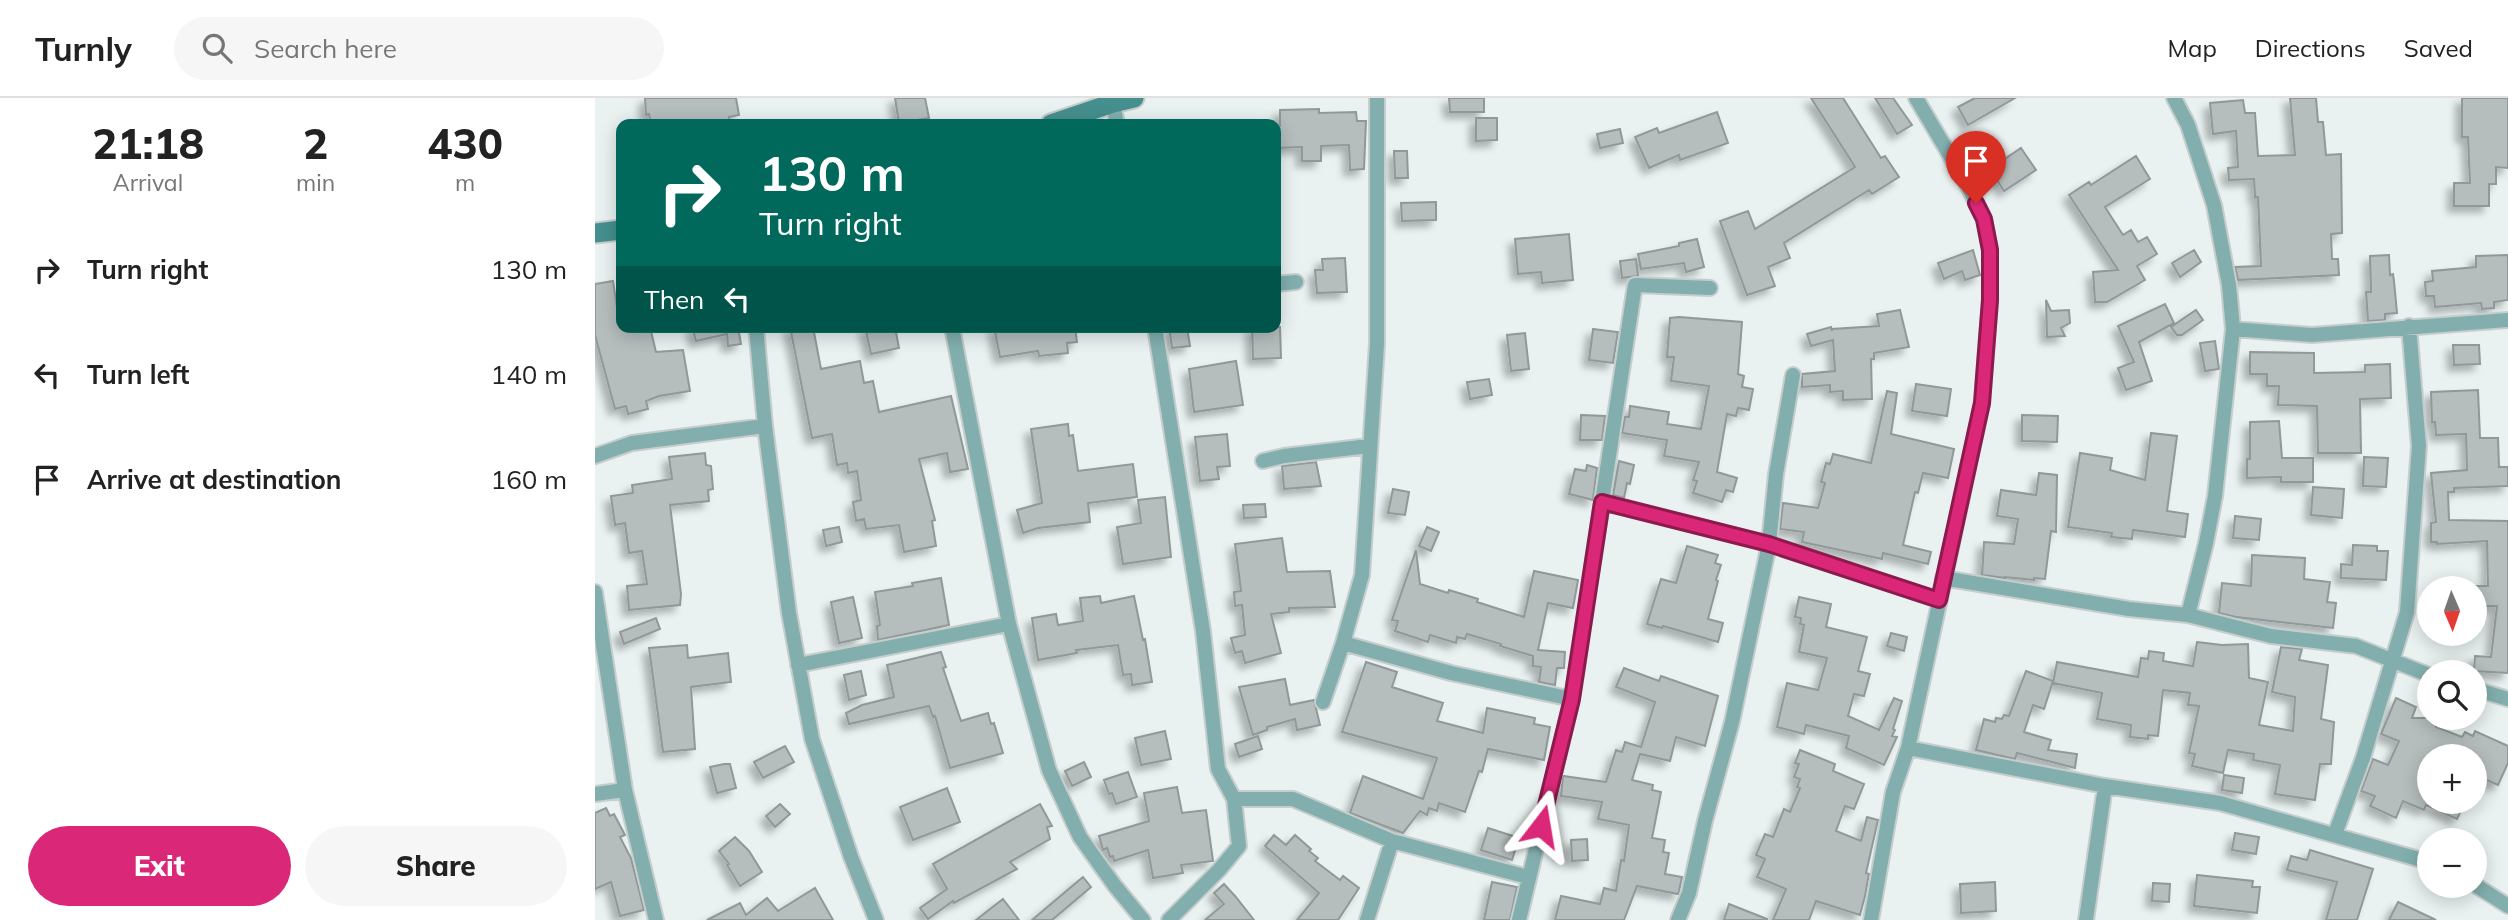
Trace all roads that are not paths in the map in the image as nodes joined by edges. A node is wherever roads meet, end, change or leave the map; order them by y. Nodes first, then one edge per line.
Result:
1 (1134, 98) edge
2 (1377, 98) edge
3 (1916, 98) edge
4 (2174, 98) edge
5 (1113, 103) junction
6 (1084, 105) edge
7 (1060, 119) edge
8 (1116, 119) edge
9 (616, 231) edge
10 (595, 233) edge
11 (1296, 282) dead end
12 (1281, 284) edge
13 (1710, 288) dead end
14 (2508, 320) edge
15 (2409, 326) junction
16 (2234, 329) junction
17 (757, 333) edge
18 (953, 333) edge
19 (1156, 333) edge
20 (1793, 375) dead end
21 (765, 426) junction
22 (1369, 446) junction
23 (595, 456) edge
24 (1262, 461) dead end
25 (1602, 502) junction
26 (1769, 544) junction
27 (1943, 578) junction
28 (595, 592) edge
29 (1939, 600) junction
30 (2188, 615) junction
31 (597, 617) edge
32 (1009, 624) junction
33 (1343, 643) junction
34 (2394, 660) junction
35 (798, 665) junction
36 (2417, 670) edge
37 (2487, 692) edge
38 (1572, 699) junction
39 (2508, 699) edge
40 (1323, 702) dead end
41 (1908, 748) junction
42 (2105, 786) junction
43 (625, 790) junction
44 (595, 794) edge
45 (1234, 799) junction
46 (2335, 834) junction
47 (1392, 841) junction
48 (2417, 858) edge
49 (1528, 877) junction
50 (2487, 893) edge
51 (2508, 906) edge
52 (656, 920) edge
53 (876, 920) edge
54 (1143, 920) edge
55 (1169, 920) edge
56 (1367, 920) edge
57 (1519, 920) edge
58 (1678, 920) edge
59 (1871, 920) edge
60 (2086, 920) edge

1 - 5 main road
2 - 22 street
3 - 27 street
4 - 16 street
5 - 6 main road
5 - 8 street
6 - 7 main road
9 - 10 main road
11 - 12 street
13 - 25 street
14 - 15 street
15 - 16 street
15 - 34 street
16 - 30 street
17 - 21 street
18 - 32 street
19 - 45 street
20 - 26 street
21 - 23 street
21 - 35 street
22 - 24 street
22 - 33 street
25 - 26 street
25 - 38 street
26 - 29 street
26 - 58 street
27 - 29 street
27 - 30 street
28 - 31 street
29 - 41 street
30 - 34 street
31 - 43 street
32 - 35 street
32 - 54 street
33 - 38 street
33 - 40 street
34 - 36 street
34 - 46 street
35 - 53 street
37 - 39 street
38 - 49 street
41 - 42 street
41 - 59 street
42 - 46 street
42 - 60 street
43 - 44 street
43 - 52 street
45 - 47 street
45 - 55 street
46 - 48 street
47 - 49 street
47 - 56 street
49 - 57 street
50 - 51 street

